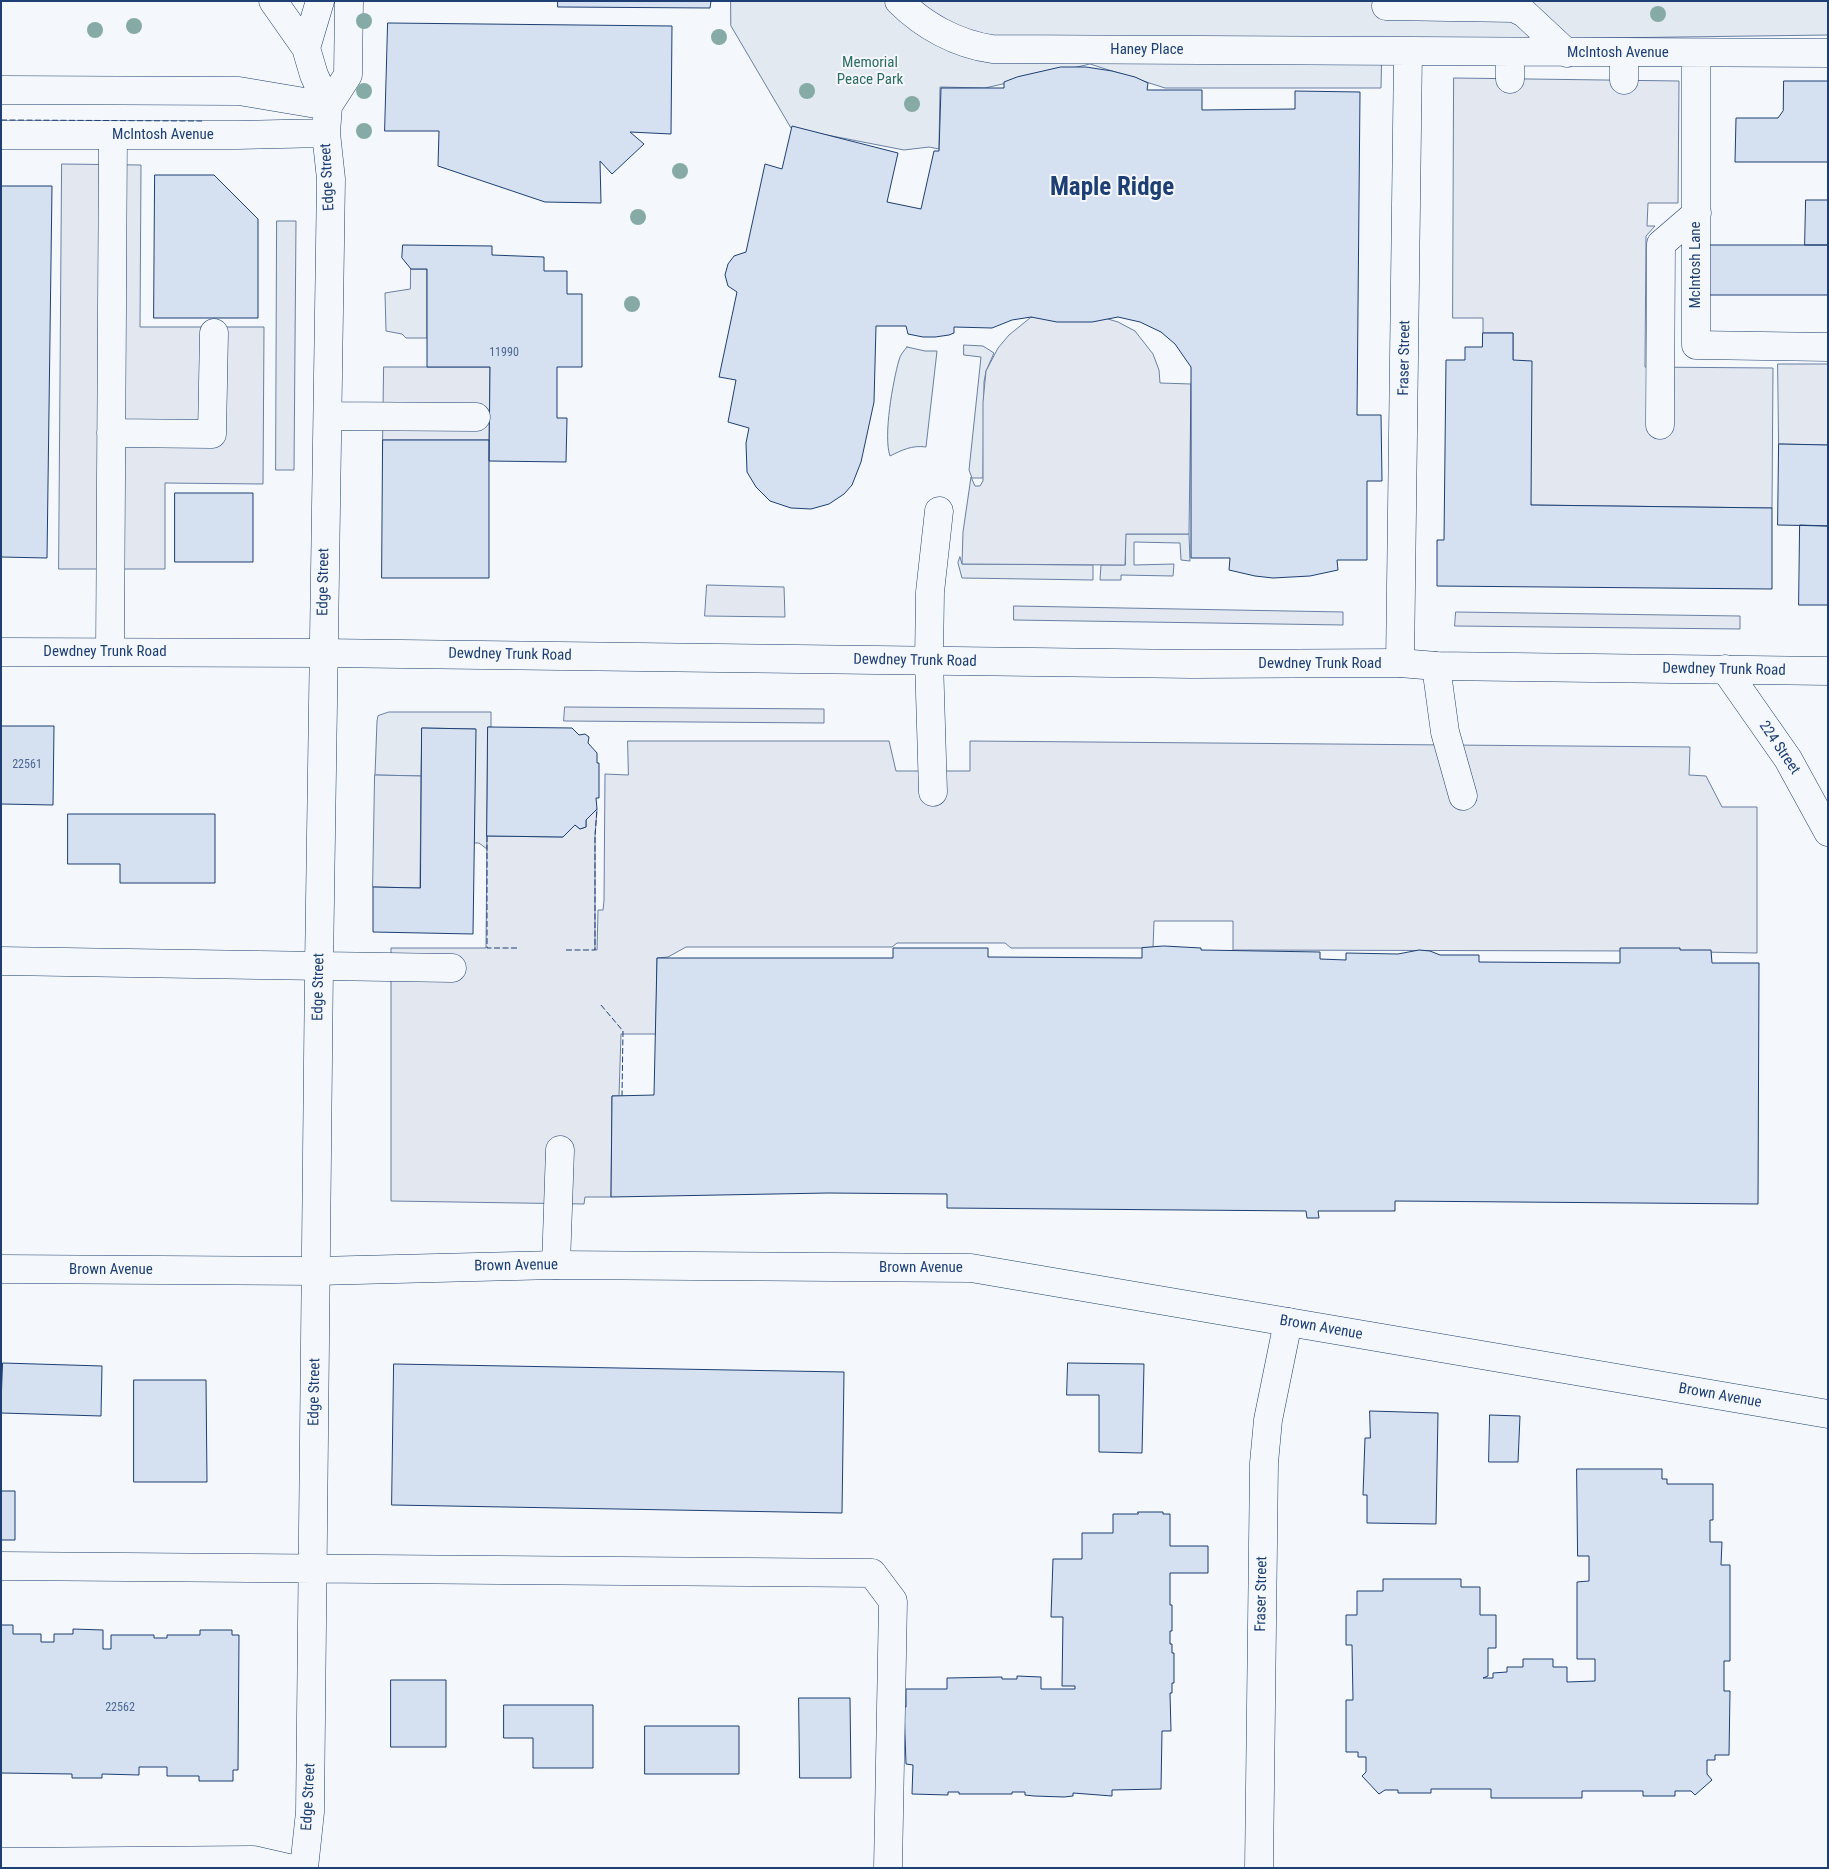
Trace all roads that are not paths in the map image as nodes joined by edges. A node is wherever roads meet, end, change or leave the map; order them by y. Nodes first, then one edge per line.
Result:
1 (274, 1) edge
2 (320, 1) edge
3 (349, 1) edge
4 (899, 1) edge
5 (1386, 6) dead end
6 (306, 48) junction
7 (1408, 52) junction
8 (1566, 53) junction
9 (1624, 53) junction
10 (1696, 53) junction
11 (1828, 53) edge
12 (1624, 80) dead end
13 (1, 90) edge
14 (328, 106) junction
15 (326, 133) junction
16 (1, 135) edge
17 (113, 135) junction
18 (1697, 213) junction
19 (214, 333) dead end
20 (1828, 347) edge
21 (328, 416) junction
22 (476, 417) dead end
23 (1660, 425) dead end
24 (112, 433) junction
25 (939, 511) dead end
26 (1, 652) edge
27 (110, 652) junction
28 (323, 653) junction
29 (929, 660) junction
30 (1400, 663) junction
31 (1436, 666) junction
32 (1724, 669) junction
33 (1828, 672) edge
34 (933, 792) dead end
35 (1463, 796) dead end
36 (1828, 832) edge
37 (1, 961) edge
38 (319, 966) junction
39 (452, 968) dead end
40 (560, 1150) dead end
41 (556, 1265) junction
42 (1, 1269) edge
43 (317, 1271) junction
44 (1288, 1322) junction
45 (1828, 1414) edge
46 (1, 1566) edge
47 (313, 1569) junction
48 (1, 1862) edge
49 (288, 1868) edge
50 (304, 1868) edge
51 (888, 1868) edge
52 (1259, 1868) edge

1 - 6 street, Edge Street
2 - 6 street
3 - 14 street, Edge Street
4 - 7 street, Haney Place
5 - 8 street
6 - 14 street, Edge Street
7 - 8 street, McIntosh Avenue
7 - 30 street, Fraser Street
8 - 9 street, McIntosh Avenue
9 - 10 street, McIntosh Avenue
9 - 12 street
10 - 11 street, McIntosh Avenue
10 - 18 street, McIntosh Lane
13 - 14 street
14 - 15 street, Edge Street
15 - 17 street, McIntosh Avenue
15 - 21 street, Edge Street
16 - 17 street, McIntosh Avenue
17 - 24 street
18 - 20 street, McIntosh Lane
18 - 23 street
19 - 24 street
21 - 22 street
21 - 28 street, Edge Street
24 - 27 street
25 - 29 street
26 - 27 street, Dewdney Trunk Road
27 - 28 street, Dewdney Trunk Road
28 - 29 street, Dewdney Trunk Road
28 - 38 street, Edge Street
29 - 30 street, Dewdney Trunk Road
29 - 34 street
30 - 31 street, Dewdney Trunk Road
31 - 32 street, Dewdney Trunk Road
31 - 35 street
32 - 33 street, Dewdney Trunk Road
32 - 36 street, 224 Street
37 - 38 street
38 - 39 street
38 - 43 street, Edge Street
40 - 41 street
41 - 43 street, Brown Avenue
41 - 44 street, Brown Avenue
42 - 43 street, Brown Avenue
43 - 47 street, Edge Street
44 - 45 street, Brown Avenue
44 - 52 street, Fraser Street
46 - 47 street
47 - 50 street, Edge Street
47 - 51 street
48 - 49 street

